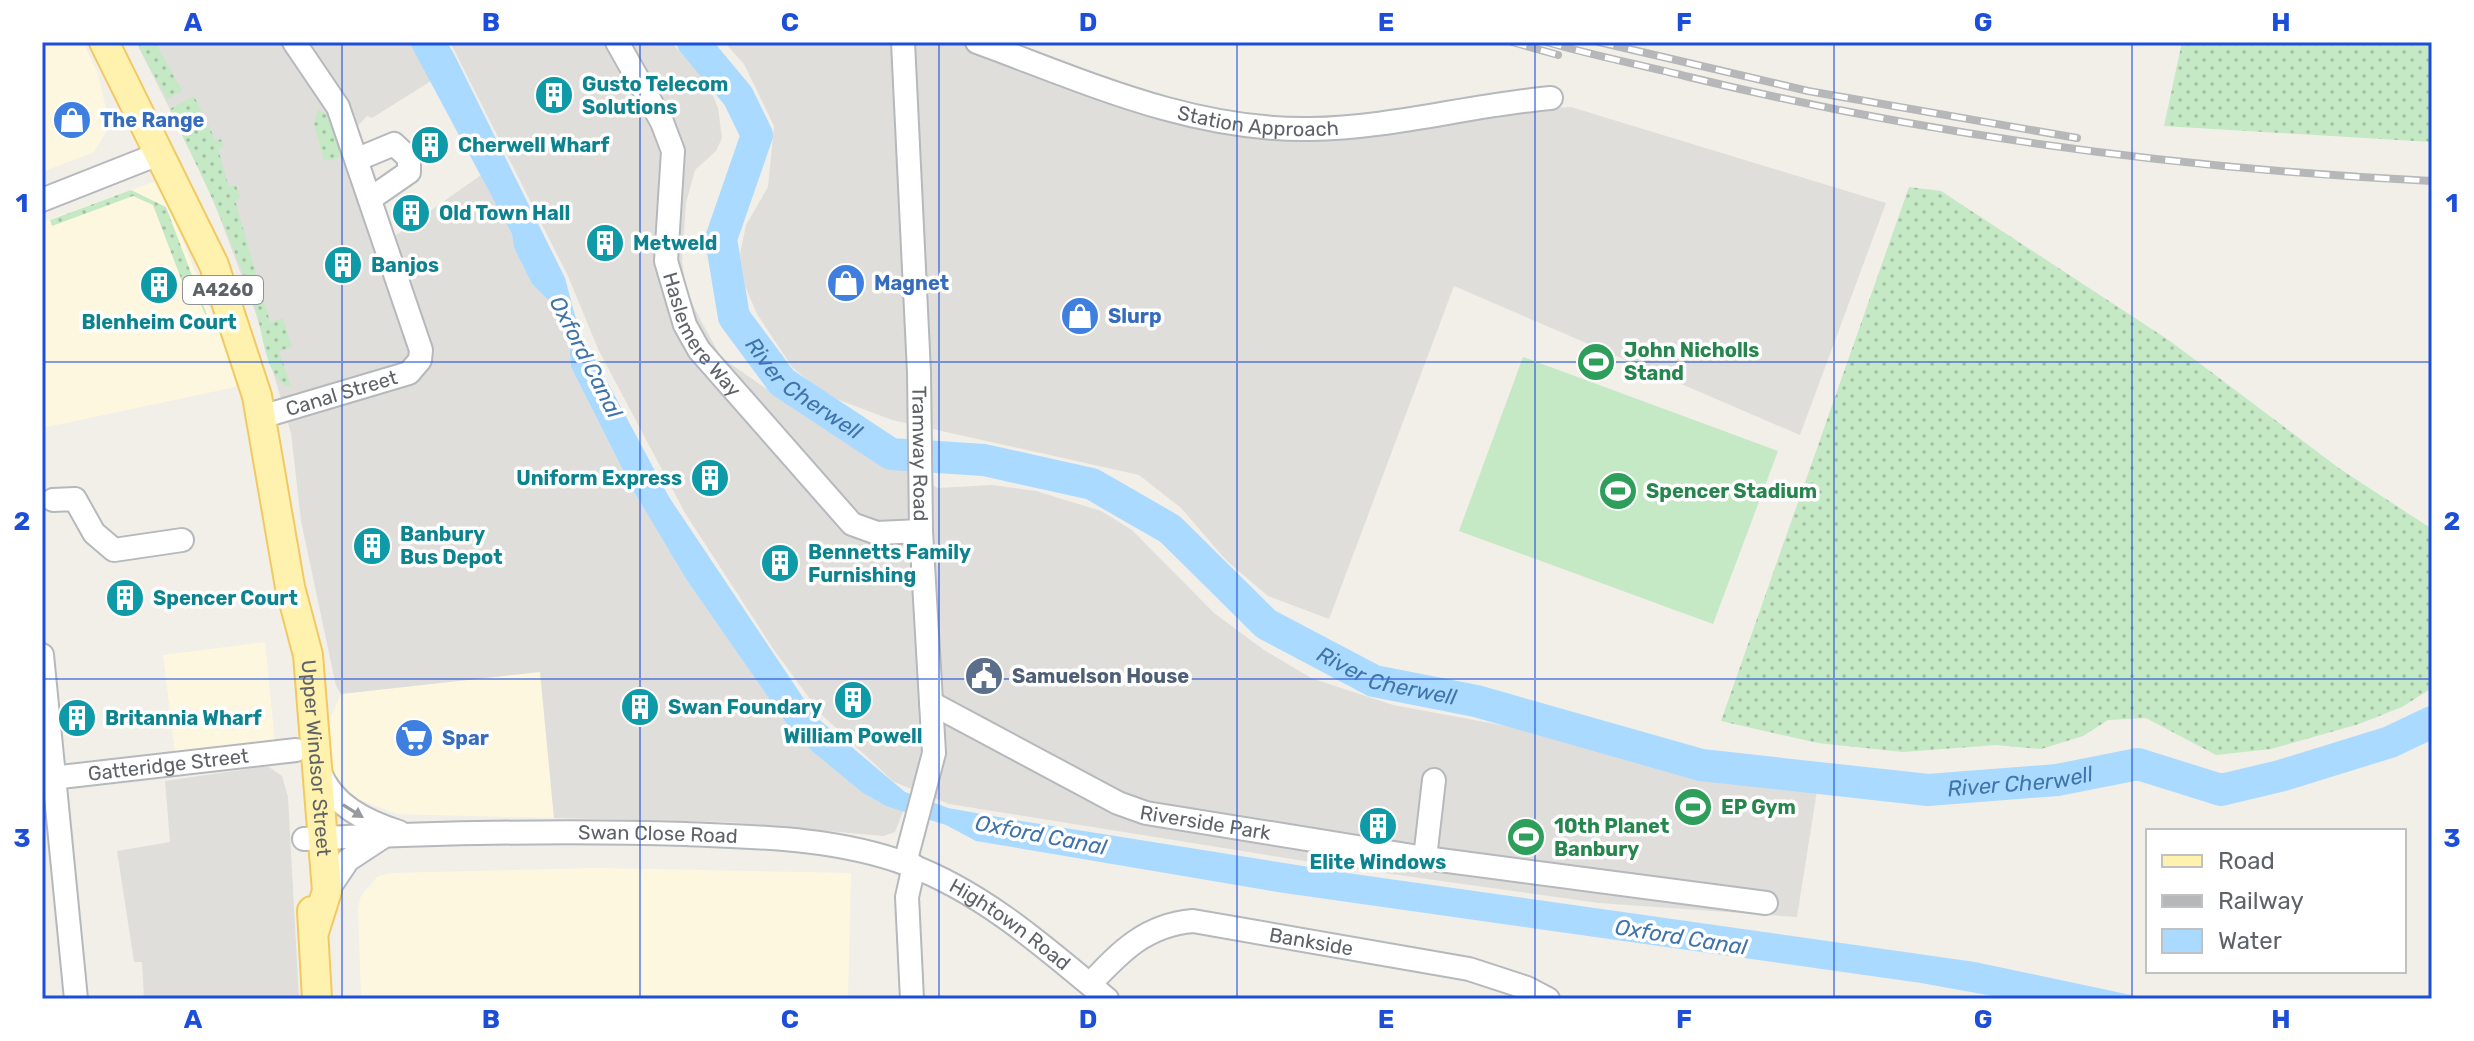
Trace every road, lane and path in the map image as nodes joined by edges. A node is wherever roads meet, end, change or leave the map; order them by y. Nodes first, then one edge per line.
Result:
1 (104, 42) edge
2 (294, 42) edge
3 (617, 42) edge
4 (903, 42) edge
5 (977, 42) edge
6 (1551, 98) dead end
7 (161, 153) junction
8 (358, 159) junction
9 (370, 199) junction
10 (42, 200) edge
11 (263, 425) junction
12 (53, 500) dead end
13 (921, 531) junction
14 (182, 540) dead end
15 (42, 655) edge
16 (931, 703) junction
17 (306, 758) junction
18 (49, 779) edge
19 (1434, 780) dead end
20 (408, 835) junction
21 (313, 838) junction
22 (1425, 858) junction
23 (909, 864) junction
24 (327, 891) junction
25 (1766, 903) dead end
26 (315, 929) junction
27 (1090, 984) junction
28 (76, 999) edge
29 (317, 999) edge
30 (912, 999) edge
31 (1107, 999) edge
32 (1548, 999) edge

1 - 7 main road, A4260
2 - 8 street, Canal Street
3 - 13 street, Haslemere Way
4 - 13 street, Tramway Road
5 - 6 street, Station Approach
7 - 10 street
7 - 11 main road, A4260
8 - 9 street, Canal Street
8 - 9 street
9 - 11 street, Canal Street
11 - 17 main road, Upper Windsor Street / A4260
12 - 14 street
13 - 16 street, Tramway Road
15 - 18 street
16 - 22 street, Riverside Park
16 - 23 street, Tramway Road
17 - 18 street, Gatteridge Street
17 -> 20 street, Swan Close Road
17 - 21 main road, Upper Windsor Street / A4260
18 - 28 street
19 - 22 street
20 - 21 street, Swan Close Road
20 - 23 street, Swan Close Road
20 - 24 street, Swan Close Road
21 - 24 main road, Upper Windsor Street / A4260
21 - 26 main road, Upper Windsor Street / A4260
22 - 25 street, Riverside Park
23 - 27 street, Hightown Road
23 - 30 street, Tramway Road
24 - 26 main road, Upper Windsor Street / A4260
26 - 29 main road, Upper Windsor Street / A4260
27 - 31 street, Hightown Road
27 - 32 street, Bankside

